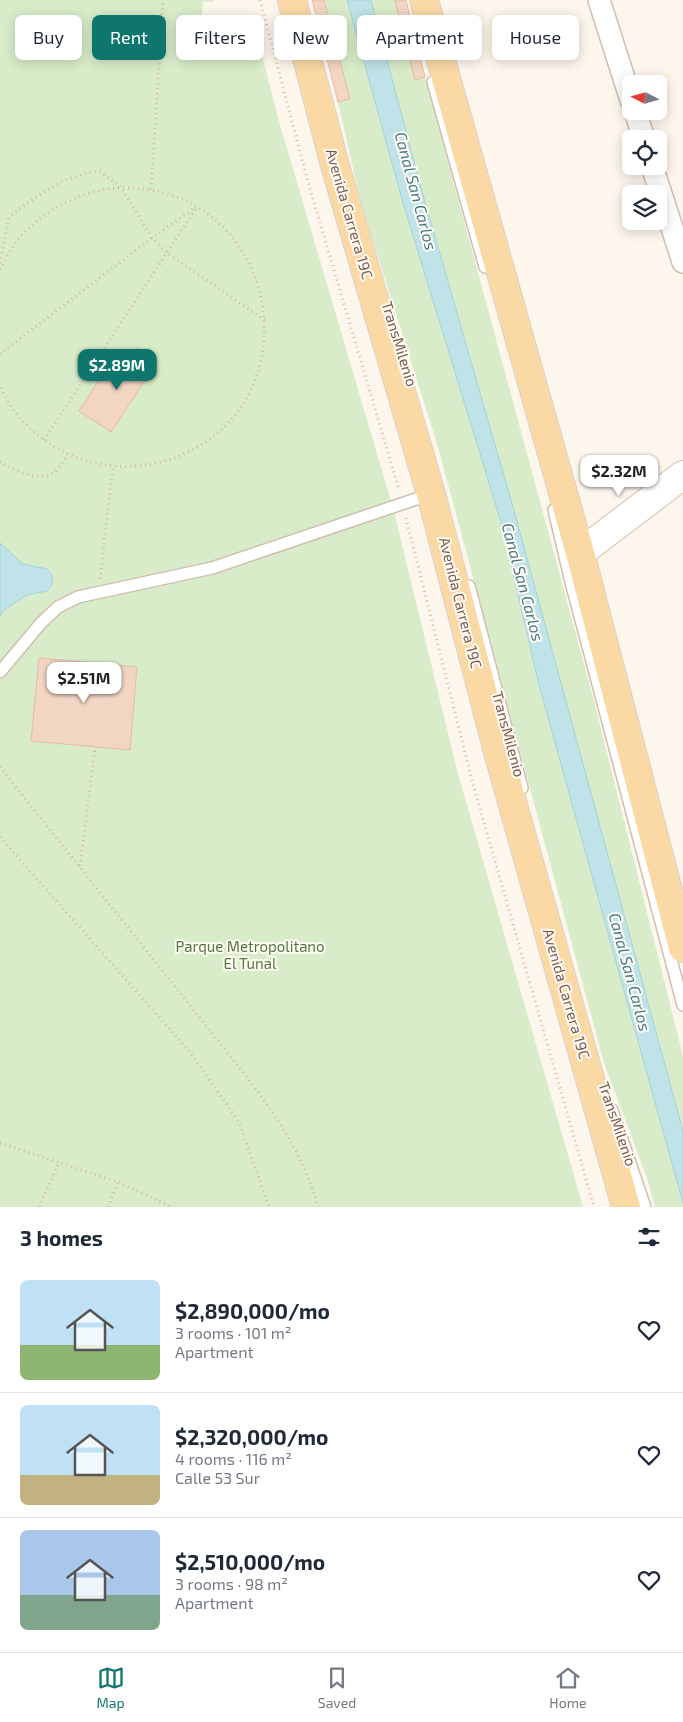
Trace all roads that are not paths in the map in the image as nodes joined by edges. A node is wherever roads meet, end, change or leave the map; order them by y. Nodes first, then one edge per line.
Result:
1 (292, 0) edge
2 (304, 0) edge
3 (424, 0) edge
4 (599, 0) edge
5 (430, 72) dead end
6 (623, 75) edge
7 (655, 175) edge
8 (683, 262) edge
9 (488, 277) dead end
10 (683, 475) edge
11 (437, 492) junction
12 (550, 496) dead end
13 (580, 553) junction
14 (465, 571) dead end
15 (0, 672) edge
16 (526, 803) dead end
17 (548, 886) dead end
18 (683, 948) edge
19 (683, 1005) edge
20 (626, 1207) edge
21 (645, 1207) edge

1 - 11 main road, Avenida Carrera 19C
2 - 11 lane, TransMilenio
3 - 13 main road
4 - 6 street
5 - 9 lane
7 - 8 street
10 - 13 street
11 - 15 lane
11 - 20 main road, Avenida Carrera 19C
12 - 19 lane
13 - 18 main road
14 - 16 lane, TransMilenio
17 - 21 lane, TransMilenio

